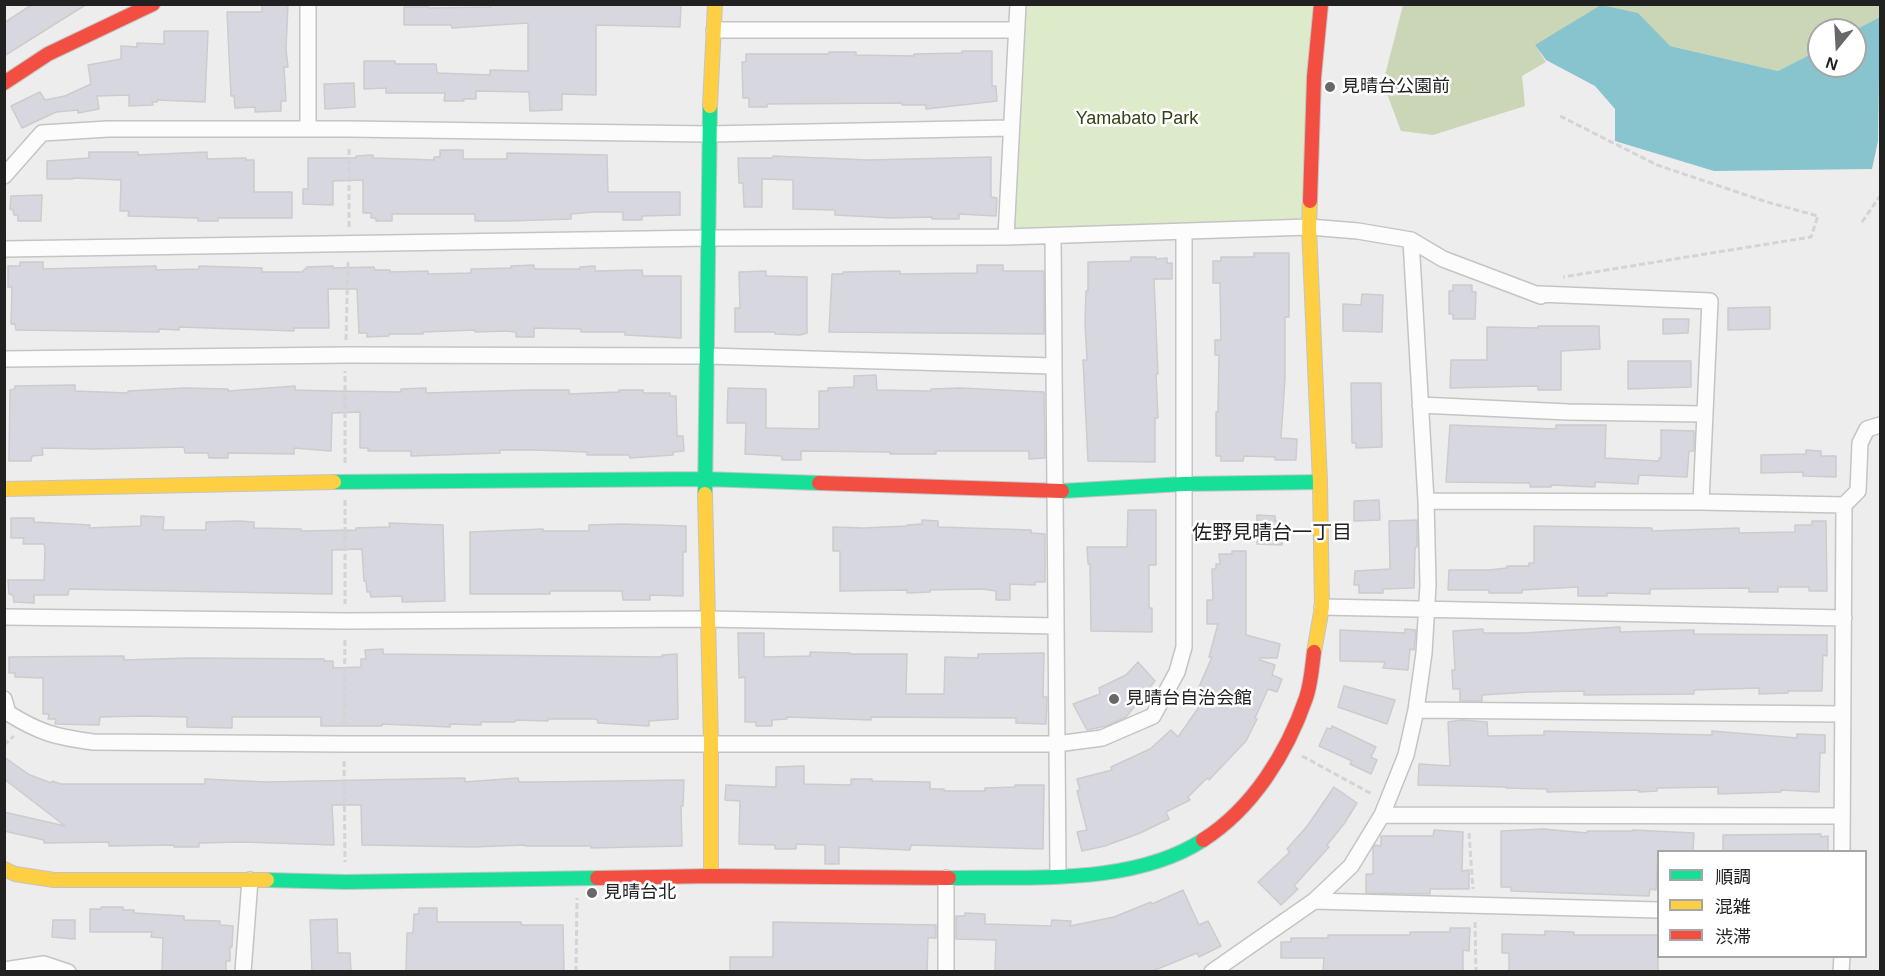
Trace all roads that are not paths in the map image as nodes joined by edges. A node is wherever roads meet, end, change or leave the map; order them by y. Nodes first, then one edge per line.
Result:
1 (153, 4) edge
2 (308, 4) edge
3 (715, 4) edge
4 (1018, 4) edge
5 (1321, 4) edge
6 (714, 30) junction
7 (1016, 30) junction
8 (4, 83) edge
9 (1011, 128) junction
10 (308, 129) junction
11 (708, 134) junction
12 (4, 176) edge
13 (1309, 227) junction
14 (1184, 231) junction
15 (1053, 236) junction
16 (1006, 237) junction
17 (708, 238) junction
18 (1411, 240) junction
19 (4, 249) edge
20 (708, 356) junction
21 (4, 358) edge
22 (1053, 366) junction
23 (1420, 405) junction
24 (1704, 414) junction
25 (1881, 425) edge
26 (705, 480) junction
27 (1320, 482) junction
28 (1183, 484) junction
29 (4, 489) edge
30 (1055, 491) junction
31 (1426, 501) junction
32 (1701, 502) junction
33 (1844, 505) junction
34 (1322, 607) junction
35 (1427, 610) junction
36 (4, 617) edge
37 (1844, 618) junction
38 (708, 619) junction
39 (1056, 626) junction
40 (4, 699) edge
41 (1416, 710) junction
42 (1842, 714) junction
43 (711, 743) junction
44 (1057, 744) junction
45 (1385, 809) junction
46 (1841, 816) junction
47 (1842, 850) edge
48 (4, 869) edge
49 (711, 876) junction
50 (1058, 876) junction
51 (946, 878) junction
52 (250, 880) junction
53 (1314, 901) junction
54 (1657, 910) edge
55 (4, 970) edge
56 (1216, 970) edge
57 (68, 972) edge
58 (243, 972) edge
59 (946, 972) edge

1 - 8 street
2 - 10 street
3 - 6 street
4 - 7 street
5 - 13 street
6 - 7 street
6 - 11 street
7 - 9 street
9 - 11 street
9 - 16 street
10 - 11 street
10 - 12 street
11 - 17 street
13 - 14 street
13 - 18 street
13 - 27 street
14 - 15 street
14 - 28 street
15 - 16 street
15 - 22 street
16 - 17 street
17 - 19 street
17 - 20 street
18 - 23 street
18 - 24 street
20 - 21 street
20 - 22 street
20 - 26 street
22 - 30 street
23 - 24 street
23 - 31 street
24 - 32 street
25 - 33 street
26 - 29 street
26 - 30 street
26 - 38 street
27 - 28 street
27 - 34 street
28 - 30 street
28 - 44 street
30 - 39 street
31 - 32 street
31 - 35 street
32 - 33 street
33 - 37 street
34 - 35 street
34 - 50 street
35 - 37 street
35 - 41 street
36 - 38 street
37 - 42 street
38 - 39 street
38 - 43 street
39 - 44 street
40 - 43 street
41 - 42 street
41 - 45 street
42 - 46 street
43 - 44 street
43 - 49 street
44 - 50 street
45 - 46 street
45 - 53 street
46 - 47 street
48 - 52 street
49 - 51 street
49 - 52 street
50 - 51 street
51 - 59 street
52 - 58 street
53 - 54 street
53 - 56 street
55 - 57 street

